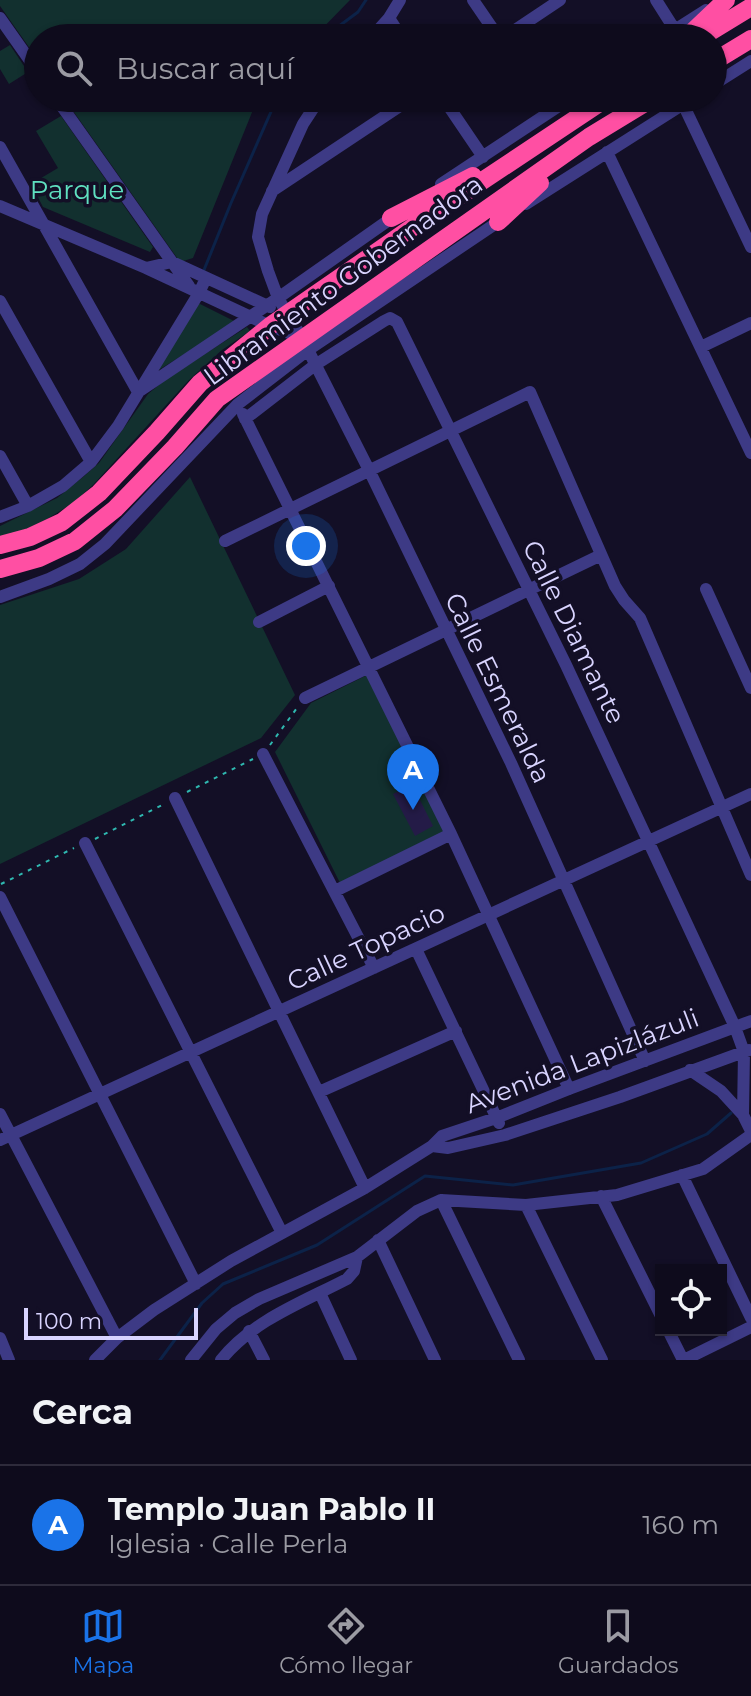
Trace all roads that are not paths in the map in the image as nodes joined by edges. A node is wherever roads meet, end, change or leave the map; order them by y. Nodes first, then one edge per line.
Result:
1 (400, 0) edge
2 (473, 0) edge
3 (560, 0) edge
4 (656, 0) edge
5 (724, 0) edge
6 (751, 7) edge
7 (0, 18) edge
8 (389, 18) junction
9 (384, 24) edge
10 (393, 24) edge
11 (491, 24) edge
12 (523, 24) edge
13 (673, 24) edge
14 (693, 24) edge
15 (723, 24) edge
16 (751, 39) edge
17 (751, 46) edge
18 (24, 52) edge
19 (727, 53) edge
20 (727, 56) edge
21 (751, 61) edge
22 (727, 76) edge
23 (66, 112) edge
24 (311, 112) edge
25 (391, 112) edge
26 (452, 112) edge
27 (550, 112) edge
28 (586, 112) edge
29 (630, 112) edge
30 (671, 112) edge
31 (693, 112) edge
32 (553, 134) junction
33 (589, 137) junction
34 (0, 147) edge
35 (607, 152) junction
36 (483, 157) junction
37 (272, 191) junction
38 (0, 206) edge
39 (391, 218) junction
40 (498, 222) junction
41 (43, 223) junction
42 (751, 247) edge
43 (172, 262) junction
44 (146, 268) junction
45 (206, 278) junction
46 (194, 291) junction
47 (0, 301) edge
48 (278, 306) junction
49 (251, 317) junction
50 (751, 323) edge
51 (270, 326) junction
52 (305, 344) junction
53 (701, 347) junction
54 (315, 365) junction
55 (138, 392) junction
56 (238, 404) junction
57 (245, 419) junction
58 (451, 430) junction
59 (751, 453) edge
60 (0, 456) edge
61 (91, 462) junction
62 (369, 470) junction
63 (28, 506) junction
64 (290, 509) junction
65 (0, 517) edge
66 (225, 541) dead end
67 (0, 545) edge
68 (601, 555) junction
69 (0, 569) edge
70 (329, 586) junction
71 (706, 589) dead end
72 (529, 590) junction
73 (0, 597) edge
74 (259, 622) dead end
75 (446, 630) junction
76 (369, 667) junction
77 (751, 688) edge
78 (305, 698) road end
79 (263, 754) road end
80 (751, 794) edge
81 (175, 798) road end
82 (722, 808) junction
83 (451, 834) junction
84 (650, 841) junction
85 (85, 843) road end
86 (751, 875) edge
87 (564, 881) junction
88 (335, 891) junction
89 (0, 897) edge
90 (489, 915) junction
91 (416, 949) junction
92 (374, 968) junction
93 (280, 1011) junction
94 (751, 1021) edge
95 (735, 1027) junction
96 (456, 1031) junction
97 (748, 1051) edge
98 (191, 1052) junction
99 (645, 1061) junction
100 (690, 1070) junction
101 (569, 1089) junction
102 (319, 1092) junction
103 (99, 1095) junction
104 (0, 1114) edge
105 (743, 1115) junction
106 (496, 1118) junction
107 (751, 1133) edge
108 (505, 1135) junction
109 (6, 1138) edge
110 (432, 1146) junction
111 (682, 1175) junction
112 (365, 1188) junction
113 (601, 1196) junction
114 (441, 1200) junction
115 (526, 1205) junction
116 (282, 1233) junction
117 (378, 1240) junction
118 (357, 1257) junction
119 (196, 1284) junction
120 (320, 1293) junction
121 (655, 1304) edge
122 (751, 1318) edge
123 (751, 1327) edge
124 (249, 1331) junction
125 (671, 1336) edge
126 (0, 1338) edge
127 (117, 1338) junction
128 (9, 1360) edge
129 (95, 1360) edge
130 (191, 1360) edge
131 (221, 1360) edge
132 (264, 1360) edge
133 (351, 1360) edge
134 (435, 1360) edge
135 (519, 1360) edge
136 (602, 1360) edge
137 (683, 1360) edge

1 - 8 street
2 - 11 street
3 - 12 street
4 - 13 street
5 - 14 highway
6 - 15 highway
7 - 18 street
8 - 9 street
8 - 10 street
16 - 19 highway
17 - 20 highway
21 - 22 street
23 - 43 street
24 - 37 street, Calle Esmeralda
25 - 37 street
26 - 36 street
27 - 36 street
28 - 32 highway, Libramiento Gobernadora
29 - 33 highway, Libramiento Gobernadora
30 - 35 street
31 - 42 street
32 - 39 highway
32 - 48 highway, Libramiento Gobernadora
33 - 40 highway
33 - 52 highway, Libramiento Gobernadora
34 - 41 street
35 - 40 street
35 - 53 street
36 - 39 street
37 - 48 street, Calle Esmeralda
38 - 41 street
39 - 48 street
40 - 52 street
41 - 44 street
41 - 55 street
43 - 44 street
43 - 45 street
43 - 46 street
44 - 46 street
45 - 46 street
45 - 48 street
46 - 49 street
46 - 55 street
47 - 61 street
48 - 49 street
48 - 51 highway, Libramiento Gobernadora
48 - 52 street, Calle Esmeralda
49 - 51 street
49 - 55 street
50 - 53 street
51 - 52 street
51 - 67 highway, Libramiento Gobernadora
52 - 54 street, Calle Esmeralda
52 - 56 street
52 - 69 highway, Libramiento Gobernadora
53 - 59 street
54 - 57 street
54 - 58 street, Calle Diamante
54 - 62 street, Calle Esmeralda
55 - 61 street
56 - 57 street
56 - 73 street
57 - 64 street
58 - 62 street
58 - 68 street
58 - 72 street, Calle Diamante
60 - 63 street
61 - 63 street
62 - 64 street
62 - 75 street, Calle Esmeralda
63 - 65 street
64 - 66 street
64 - 70 street
68 - 72 street
68 - 82 street
70 - 74 street
70 - 76 street
71 - 77 street
72 - 75 street
72 - 84 street, Calle Diamante
75 - 76 street
75 - 87 street, Calle Esmeralda
76 - 78 street
76 - 83 street
79 - 88 street
80 - 82 street, Calle Topacio
81 - 93 street
82 - 84 street, Calle Topacio
82 - 86 street
83 - 88 street
83 - 90 street
84 - 87 street, Calle Topacio
84 - 95 street, Calle Diamante
85 - 98 street
87 - 90 street, Calle Topacio
87 - 99 street, Calle Esmeralda
88 - 92 street
89 - 103 street
90 - 91 street, Calle Topacio
90 - 101 street
91 - 92 street, Calle Topacio
91 - 96 street
92 - 93 street, Calle Topacio
93 - 98 street, Calle Topacio
93 - 102 street
94 - 95 street, Avenida Lapizlázuli
95 - 97 street, Calle Diamante
95 - 99 street, Avenida Lapizlázuli
96 - 102 street
96 - 106 street
97 - 100 street, Avenida Lapizlázuli
97 - 105 street
98 - 103 street, Calle Topacio
98 - 116 street
99 - 101 street, Avenida Lapizlázuli
100 - 105 street
100 - 108 street, Avenida Lapizlázuli
101 - 106 street, Avenida Lapizlázuli
102 - 112 street
103 - 109 street, Calle Topacio
103 - 119 street
104 - 109 street
105 - 107 street
106 - 108 street
106 - 110 street, Avenida Lapizlázuli
107 - 111 street
108 - 110 street, Avenida Lapizlázuli
109 - 127 street
110 - 112 street, Avenida Lapizlázuli
111 - 113 street
111 - 122 street
112 - 116 street, Avenida Lapizlázuli
113 - 115 street
113 - 121 street
114 - 115 street
114 - 117 street
114 - 135 street
115 - 136 street
116 - 119 street, Avenida Lapizlázuli
117 - 118 street
117 - 134 street
118 - 120 street
118 - 130 street
119 - 127 street, Avenida Lapizlázuli
120 - 124 street
120 - 133 street
123 - 137 street
124 - 131 street
124 - 132 street
125 - 137 street
126 - 128 street
127 - 129 street, Avenida Lapizlázuli

